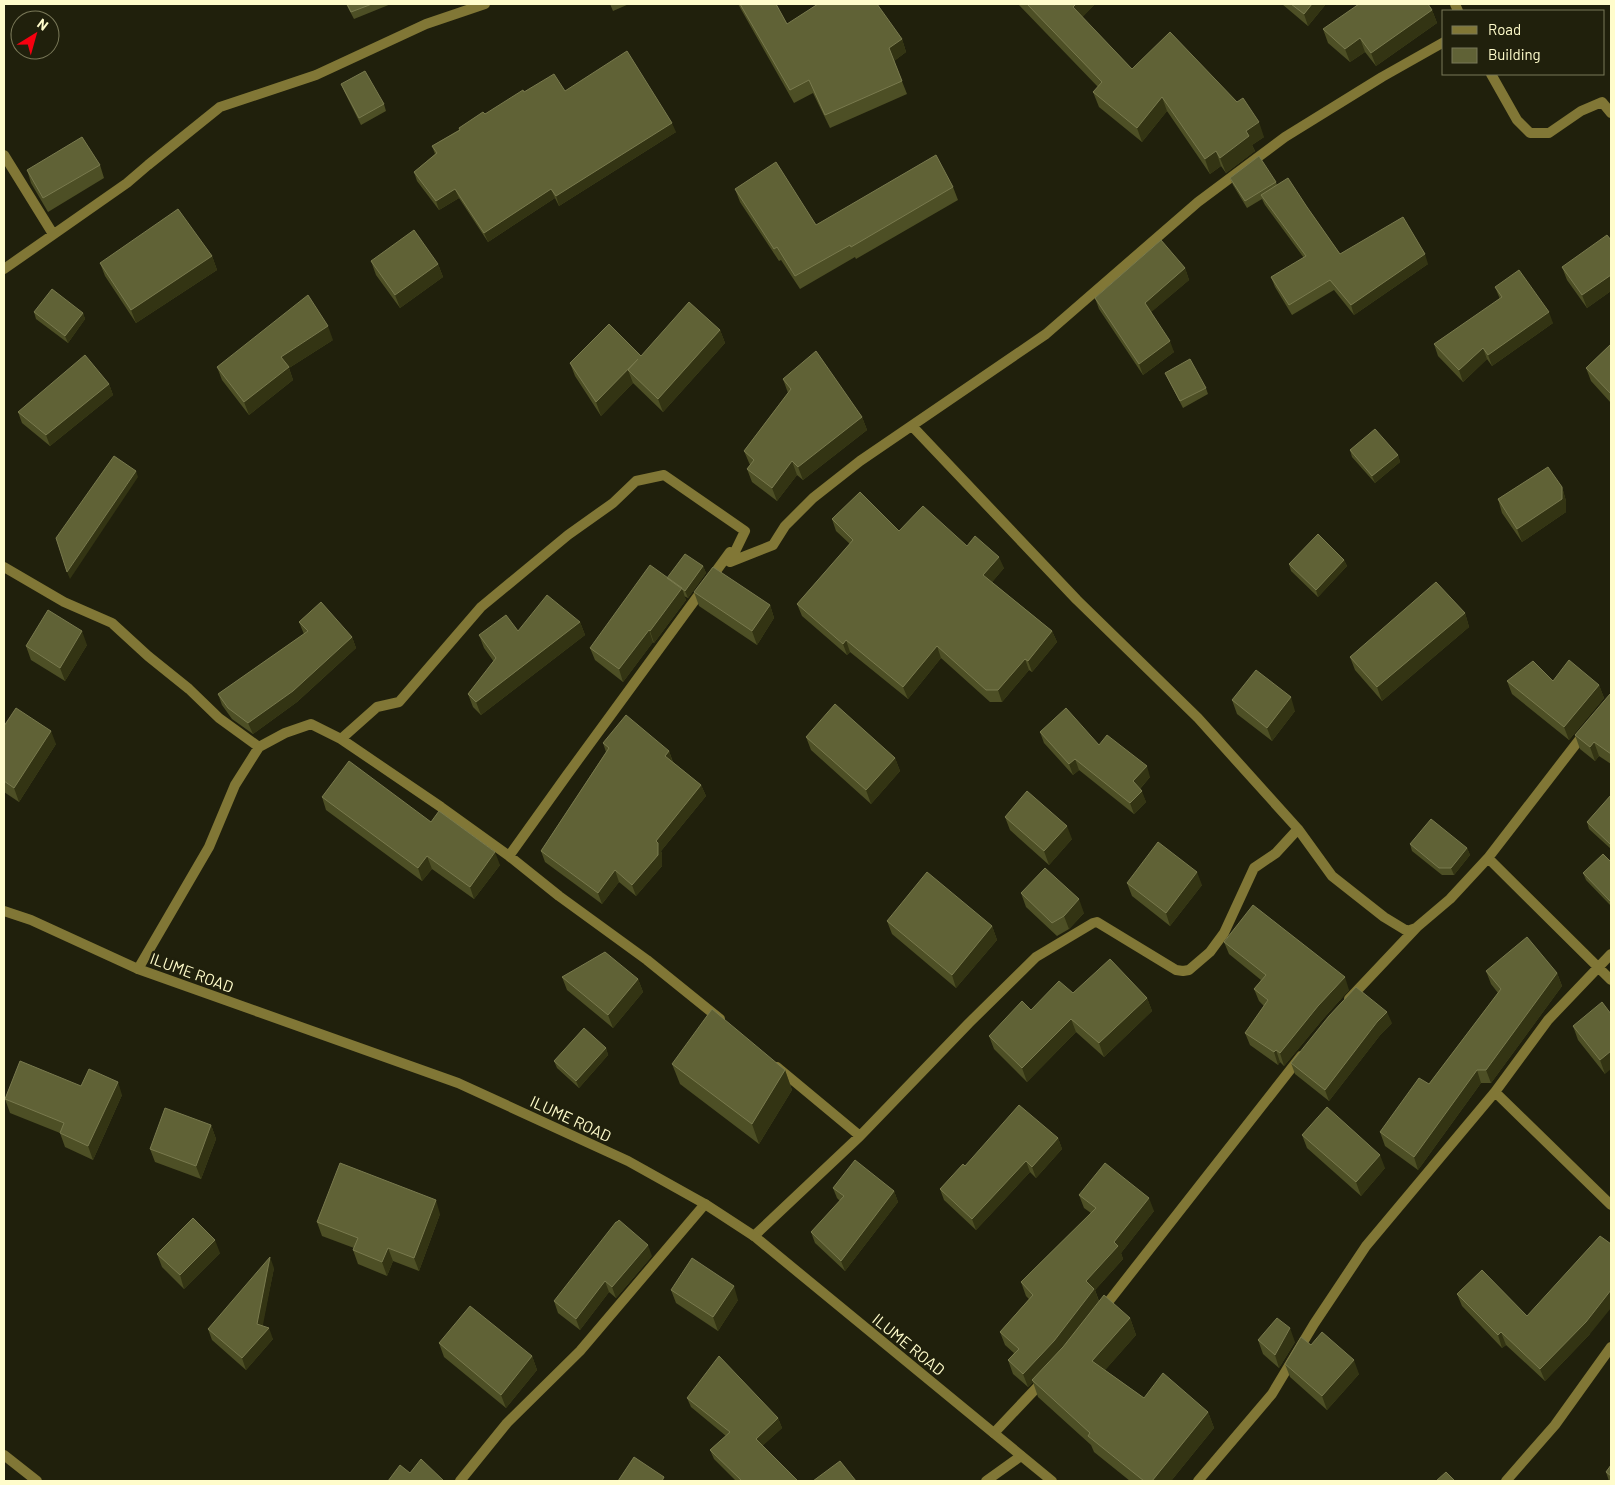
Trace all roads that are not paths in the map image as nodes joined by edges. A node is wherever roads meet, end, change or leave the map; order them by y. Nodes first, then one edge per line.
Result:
1 (485, 4) edge
2 (1442, 43) edge
3 (1492, 75) edge
4 (1611, 113) edge
5 (4, 155) edge
6 (53, 234) junction
7 (4, 269) edge
8 (912, 426) junction
9 (745, 531) junction
10 (4, 567) edge
11 (1593, 722) edge
12 (341, 739) junction
13 (258, 747) junction
14 (1298, 829) junction
15 (510, 856) junction
16 (1488, 858) junction
17 (4, 911) edge
18 (1417, 927) junction
19 (1611, 954) edge
20 (1600, 967) junction
21 (138, 969) junction
22 (1611, 980) edge
23 (1340, 1009) edge
24 (729, 1026) edge
25 (1310, 1044) edge
26 (772, 1063) edge
27 (1495, 1092) junction
28 (860, 1136) junction
29 (705, 1204) junction
30 (1611, 1205) edge
31 (754, 1236) junction
32 (1093, 1322) edge
33 (1611, 1348) edge
34 (1051, 1373) edge
35 (994, 1432) junction
36 (4, 1455) edge
37 (1021, 1456) junction
38 (36, 1481) edge
39 (460, 1481) edge
40 (986, 1481) edge
41 (1052, 1481) edge
42 (1198, 1481) edge
43 (1506, 1481) edge

1 - 6 street
2 - 8 street
3 - 4 street
5 - 6 street
6 - 7 street
8 - 9 street
8 - 14 street
9 - 12 street
9 - 15 street
10 - 13 street
11 - 16 street
12 - 13 street
12 - 15 street
13 - 21 street
14 - 18 street
14 - 28 street
15 - 24 street
16 - 18 street
16 - 20 street
17 - 21 street, ILUME ROAD
18 - 23 street
19 - 20 street
20 - 22 street
20 - 27 street
21 - 29 street, ILUME ROAD
25 - 32 street
26 - 28 street
27 - 30 street
27 - 42 street
28 - 31 street
29 - 31 street, ILUME ROAD
29 - 39 street
31 - 35 street, ILUME ROAD
33 - 43 street
34 - 35 street
35 - 37 street, ILUME ROAD
36 - 38 street
37 - 40 street
37 - 41 street, ILUME ROAD

